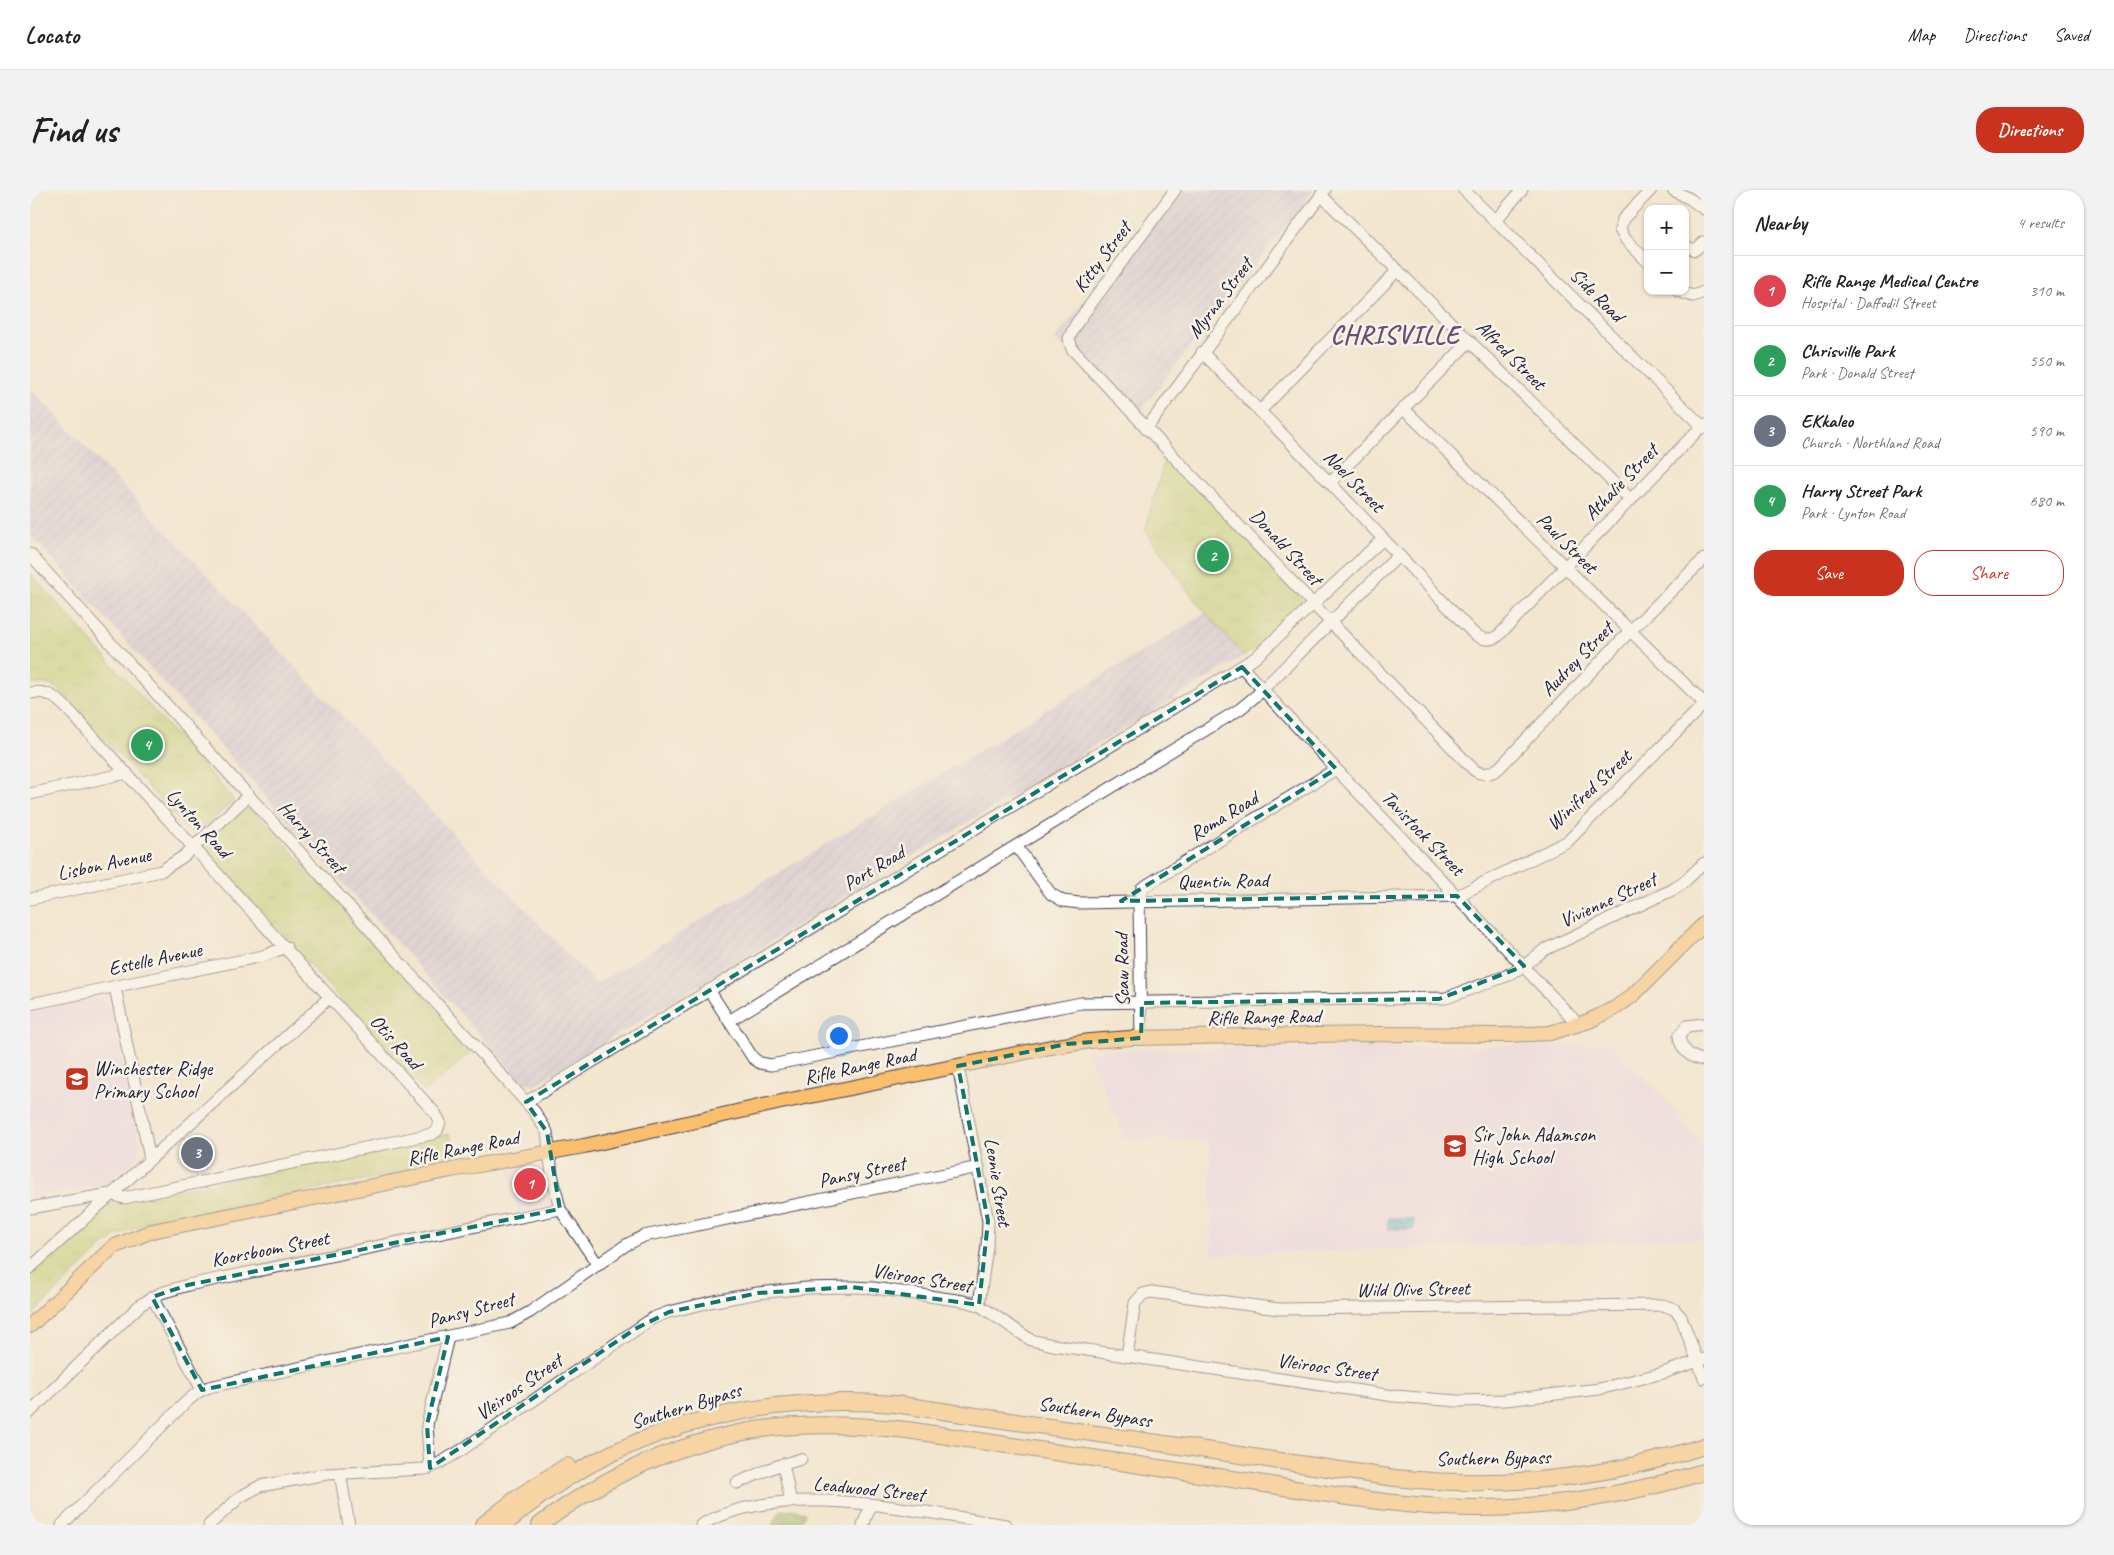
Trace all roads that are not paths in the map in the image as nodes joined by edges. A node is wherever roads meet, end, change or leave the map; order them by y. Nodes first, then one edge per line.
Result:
1 (1176, 190) edge
2 (1464, 190) edge
3 (1522, 190) edge
4 (1651, 190) edge
5 (1673, 190) edge
6 (1323, 193) edge
7 (1704, 209) edge
8 (1495, 221) junction
9 (1704, 242) edge
10 (1689, 248) edge
11 (1644, 258) edge
12 (1398, 270) junction
13 (1704, 292) edge
14 (1689, 295) edge
15 (1470, 341) junction
16 (1072, 349) joint
17 (1202, 352) junction
18 (1404, 409) junction
19 (1260, 411) junction
20 (1703, 426) edge
21 (1146, 428) junction
22 (1330, 483) junction
23 (1631, 500) junction
24 (1384, 539) junction
25 (30, 554) edge
26 (1399, 555) junction
27 (1704, 559) edge
28 (1566, 567) junction
29 (1314, 605) junction
30 (1330, 621) junction
31 (1630, 632) junction
32 (1478, 637) joint
33 (1242, 666) junction
34 (1262, 690) junction
35 (30, 692) edge
36 (1704, 704) edge
37 (1336, 769) junction
38 (1474, 770) joint
39 (127, 773) junction
40 (30, 794) edge
41 (249, 795) junction
42 (194, 846) junction
43 (1016, 847) junction
44 (1704, 863) edge
45 (1457, 896) junction
46 (30, 899) edge
47 (1139, 901) junction
48 (1704, 924) edge
49 (286, 947) junction
50 (1524, 966) junction
51 (114, 987) junction
52 (709, 990) junction
53 (330, 997) junction
54 (1142, 1002) junction
55 (30, 1004) edge
56 (729, 1021) junction
57 (1704, 1024) edge
58 (1579, 1025) junction
59 (1141, 1038) junction
60 (1704, 1060) edge
61 (958, 1066) junction
62 (526, 1102) junction
63 (435, 1113) joint
64 (548, 1153) junction
65 (150, 1159) junction
66 (979, 1167) junction
67 (110, 1194) junction
68 (70, 1200) junction
69 (30, 1208) edge
70 (560, 1209) junction
71 (83, 1219) junction
72 (598, 1265) junction
73 (30, 1268) edge
74 (152, 1297) junction
75 (979, 1305) junction
76 (30, 1326) edge
77 (448, 1337) junction
78 (1127, 1356) junction
79 (1701, 1360) edge
80 (1704, 1378) edge
81 (202, 1390) junction
82 (30, 1412) edge
83 (634, 1444) junction
84 (1704, 1446) edge
85 (802, 1459) dead end
86 (783, 1464) junction
87 (430, 1468) junction
88 (1704, 1472) edge
89 (340, 1473) junction
90 (737, 1484) dead end
91 (591, 1490) junction
92 (791, 1502) junction
93 (871, 1504) junction
94 (968, 1522) edge
95 (62, 1525) edge
96 (210, 1525) edge
97 (349, 1525) edge
98 (483, 1525) edge
99 (504, 1525) edge
100 (540, 1525) edge
101 (555, 1525) edge
102 (701, 1525) edge
103 (867, 1525) edge
104 (1006, 1525) edge

1 - 16 street, Kitty Street
2 - 8 street, Side Road
3 - 8 street
4 - 11 street
5 - 7 street
6 - 12 street, Alfred Street
6 - 17 street, Myrna Street
8 - 20 street, Side Road
9 - 10 street
12 - 15 street, Alfred Street
12 - 19 street
13 - 14 street
15 - 18 street
15 - 23 street, Alfred Street
16 - 21 street, Donald Street
17 - 19 street, Noel Street
17 - 21 street, Myrna Street
18 - 22 street
18 - 28 street, Paul Street
19 - 22 street, Noel Street
20 - 23 street, Athalie Street
21 - 29 street, Donald Street
22 - 24 street, Noel Street
23 - 28 street, Athalie Street
24 - 26 street, Noel Street
24 - 29 street, Port Road
25 - 41 street, Harry Street
26 - 30 street
26 - 32 street, Noel Street
27 - 31 street, Audrey Street
28 - 31 street, Paul Street
28 - 32 street, Athalie Street
29 - 30 street, Donald Street
29 - 33 street, Port Road
30 - 34 street
30 - 38 street, Donald Street
31 - 36 street, Paul Street
31 - 38 street, Audrey Street
33 - 34 street, Tavistock Street
33 - 52 street, Port Road
34 - 37 street, Tavistock Street
34 - 43 street
35 - 39 street, Lynton Road
36 - 45 street, Winifred Street
37 - 45 street, Tavistock Street
37 - 47 street, Roma Road
39 - 40 street
39 - 42 street, Lynton Road
41 - 42 street, Lisbon Avenue
41 - 62 street, Harry Street
42 - 46 street, Lisbon Avenue
42 - 49 street, Lynton Road
43 - 47 street, Quentin Road
43 - 56 street
44 - 50 street, Vivienne Street
45 - 47 street, Quentin Road
45 - 50 street, Tavistock Street
47 - 54 street, Scaw Road
48 - 58 main road, Rifle Range Road
49 - 51 street, Estelle Avenue
49 - 53 street, Lynton Road
50 - 54 street, Rifle Range Road
50 - 58 street, Tavistock Street
51 - 55 street, Estelle Avenue
51 - 65 street
52 - 56 street, Rifle Range Road
52 - 62 street, Port Road
53 - 63 street, Otis Road
53 - 65 street
54 - 56 street, Rifle Range Road
54 - 59 street, Scaw Road
57 - 60 street
58 - 59 main road, Rifle Range Road
59 - 61 main road, Rifle Range Road
61 - 64 main road, Rifle Range Road
61 - 66 street, Leonie Street
62 - 64 street, Harry Street
63 - 67 street, Rifle Range Road
64 - 70 street, Harry Street
64 - 76 main road, Rifle Range Road
65 - 67 street
66 - 72 street, Pansy Street
66 - 75 street, Leonie Street
67 - 68 street
67 - 71 street
68 - 69 street
68 - 71 street
70 - 72 street
70 - 74 street, Koorsboom Street
71 - 73 street
72 - 77 street, Pansy Street
74 - 81 street
74 - 82 street, Koorsboom Street
75 - 78 street, Vleiroos Street
75 - 87 street, Vleiroos Street
77 - 81 street, Pansy Street
77 - 87 street
78 - 79 street, Vleiroos Street
78 - 79 street, Wild Olive Street
79 - 80 street
81 - 95 street, Pansy Street
83 - 84 highway, Southern Bypass
83 - 98 highway
83 - 99 highway, Southern Bypass
85 - 86 street
86 - 90 street
86 - 92 street
87 - 89 street, Vleiroos Street
88 - 91 highway, Southern Bypass
89 - 96 street, Vleiroos Street
89 - 97 street
91 - 100 highway, Southern Bypass
91 - 101 highway
92 - 93 street, Leadwood Street
92 - 102 street, Leadwood Street
93 - 94 street, Leadwood Street
93 - 103 street
94 - 104 street, Leadwood Street

